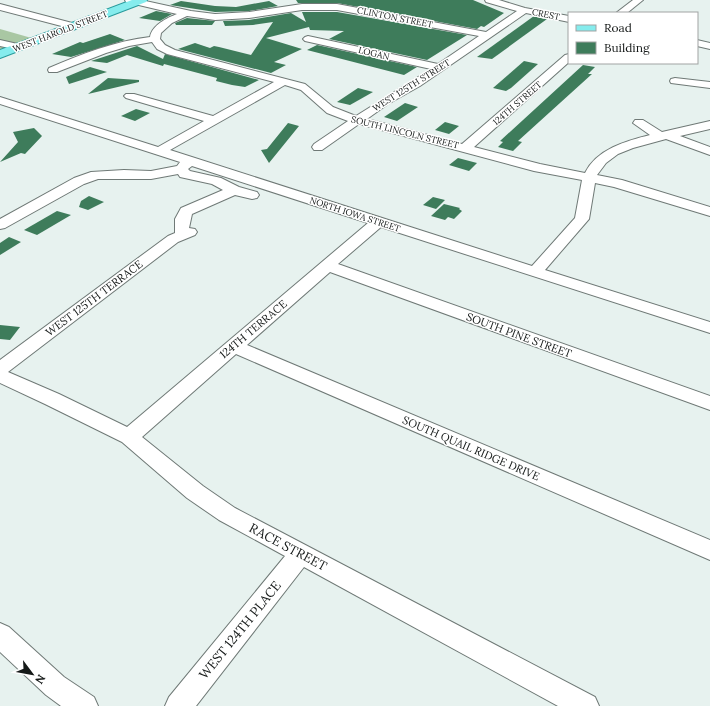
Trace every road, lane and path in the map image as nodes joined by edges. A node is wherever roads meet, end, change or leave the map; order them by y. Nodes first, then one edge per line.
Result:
1 (281, 0) edge
2 (489, 0) edge
3 (638, 0) edge
4 (136, 1) edge
5 (0, 7) edge
6 (290, 8) junction
7 (524, 10) junction
8 (622, 12) edge
9 (186, 13) junction
10 (568, 19) edge
11 (73, 26) junction
12 (487, 35) junction
13 (155, 39) junction
14 (308, 39) dead end
15 (0, 42) edge
16 (698, 43) edge
17 (710, 46) edge
18 (18, 47) junction
19 (0, 54) edge
20 (568, 58) edge
21 (440, 68) junction
22 (53, 70) dead end
23 (675, 81) dead end
24 (284, 82) junction
25 (710, 85) edge
26 (130, 96) dead end
27 (0, 100) edge
28 (215, 120) junction
29 (357, 120) junction
30 (639, 123) dead end
31 (710, 125) edge
32 (664, 135) junction
33 (318, 147) dead end
34 (465, 148) junction
35 (159, 151) junction
36 (710, 152) edge
37 (185, 165) junction
38 (590, 177) junction
39 (234, 190) junction
40 (252, 195) dead end
41 (710, 212) edge
42 (378, 222) junction
43 (0, 225) edge
44 (328, 266) junction
45 (535, 272) junction
46 (710, 328) edge
47 (233, 346) junction
48 (0, 369) edge
49 (0, 376) edge
50 (710, 403) edge
51 (129, 438) junction
52 (710, 550) edge
53 (301, 554) junction
54 (0, 635) edge
55 (84, 706) edge
56 (179, 706) edge
57 (585, 706) edge

1 - 6 street
2 - 7 street, CREST
3 - 8 street
4 - 9 street, CLINTON STREET
4 - 11 main road, WEST HAROLD STREET
5 - 11 street
6 - 9 street, CLINTON STREET
6 - 12 street, CLINTON STREET
7 - 10 street, CREST
7 - 12 street, WEST 125TH STREET
9 - 13 street
11 - 18 main road, WEST HAROLD STREET
12 - 21 street, WEST 125TH STREET
13 - 22 street
13 - 24 street, SOUTH LINCOLN STREET
14 - 21 street, LOGAN
15 - 18 street
16 - 17 street
18 - 19 main road, WEST HAROLD STREET
20 - 34 street, 124TH STREET
21 - 29 street, WEST 125TH STREET
23 - 25 street
24 - 28 street
24 - 29 street, SOUTH LINCOLN STREET
26 - 28 street
27 - 35 street, NORTH IOWA STREET
28 - 35 street
29 - 33 street, WEST 125TH STREET
29 - 34 street, SOUTH LINCOLN STREET
30 - 32 street
31 - 32 street
32 - 36 street
32 - 38 street
34 - 38 street, SOUTH LINCOLN STREET
35 - 37 street, NORTH IOWA STREET
37 - 39 street
37 - 42 street, NORTH IOWA STREET
37 - 43 street
38 - 41 street, SOUTH LINCOLN STREET
38 - 45 street
39 - 40 street
39 - 48 street, WEST 125TH TERRACE
42 - 44 street, 124TH TERRACE
42 - 45 street, NORTH IOWA STREET
44 - 47 street, 124TH TERRACE
44 - 50 street, SOUTH PINE STREET
45 - 46 street, NORTH IOWA STREET
47 - 51 street, 124TH TERRACE
47 - 52 street, SOUTH QUAIL RIDGE DRIVE
49 - 51 street, RACE STREET
51 - 53 street, RACE STREET
53 - 56 street, WEST 124TH PLACE
53 - 57 street, RACE STREET
54 - 55 street

